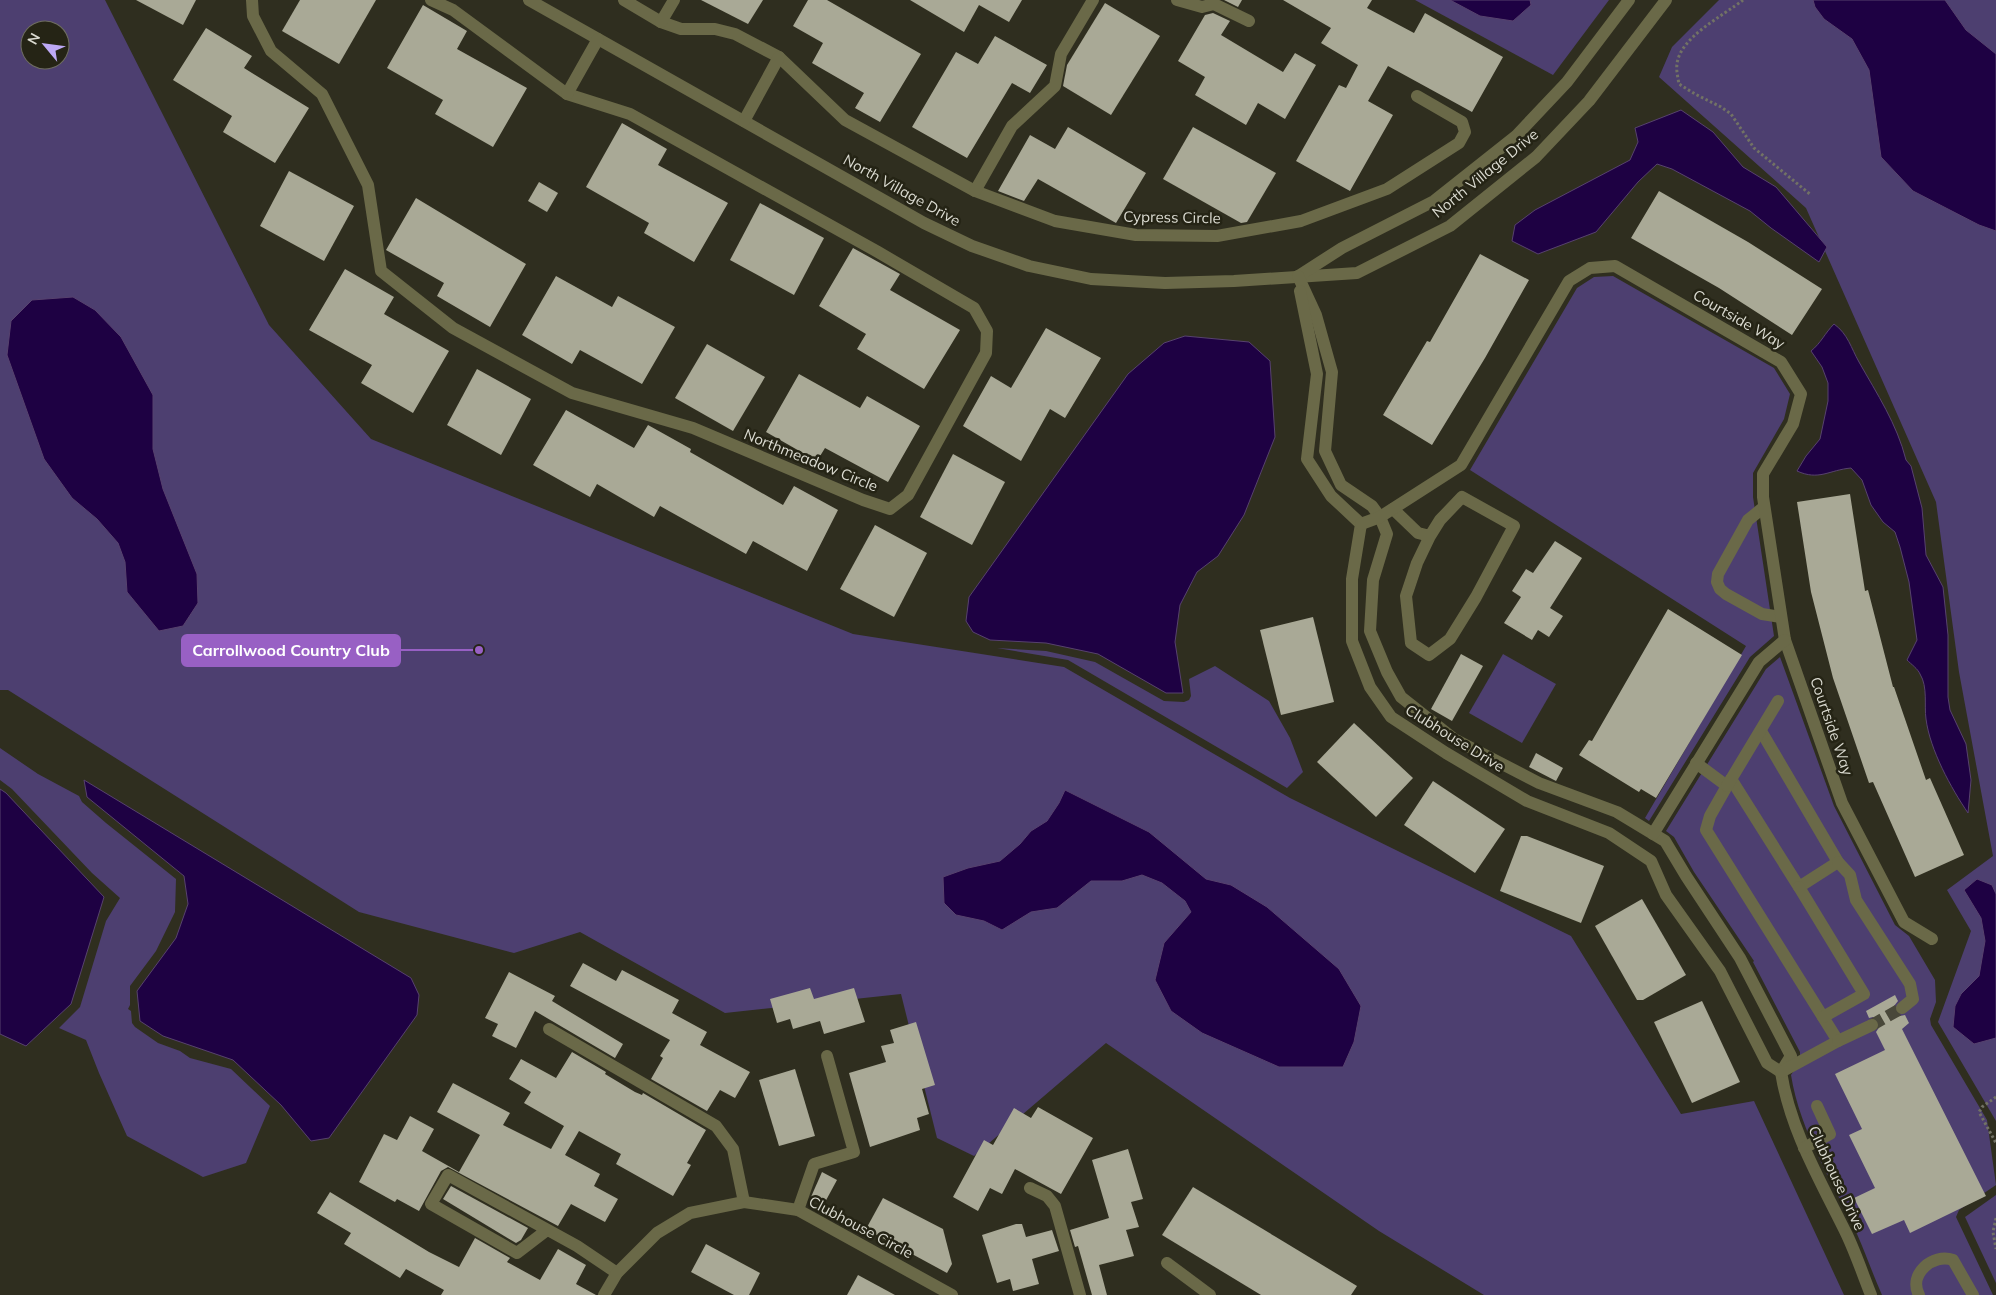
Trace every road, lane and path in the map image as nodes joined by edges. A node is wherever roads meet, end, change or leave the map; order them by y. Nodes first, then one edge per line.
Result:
1 (252, 0) edge
2 (431, 0) edge
3 (529, 0) edge
4 (624, 0) edge
5 (674, 0) edge
6 (1093, 0) edge
7 (1178, 0) edge
8 (1629, 0) edge
9 (1666, 0) edge
10 (1743, 0) edge
11 (1249, 21) dead end
12 (661, 22) junction
13 (598, 39) junction
14 (779, 58) junction
15 (567, 94) junction
16 (1417, 96) dead end
17 (744, 121) junction
18 (975, 191) junction
19 (1811, 195) dead end
20 (1298, 276) junction
21 (1764, 506) junction
22 (1393, 509) junction
23 (1380, 517) junction
24 (1361, 524) junction
25 (1430, 536) junction
26 (1781, 617) junction
27 (1785, 640) junction
28 (1778, 701) dead end
29 (1760, 731) junction
30 (1696, 763) junction
31 (1729, 782) junction
32 (1653, 834) junction
33 (1838, 862) junction
34 (1799, 887) junction
35 (1932, 939) dead end
36 (1740, 958) junction
37 (1720, 971) junction
38 (1902, 1008) tunnel mouth
39 (1823, 1017) junction
40 (1872, 1025) tunnel mouth
41 (549, 1029) dead end
42 (1838, 1041) junction
43 (827, 1056) dead end
44 (1781, 1072) junction
45 (1996, 1097) edge
46 (1817, 1106) dead end
47 (1996, 1143) edge
48 (1804, 1148) junction
49 (1030, 1188) dead end
50 (744, 1202) junction
51 (798, 1210) junction
52 (1996, 1218) edge
53 (547, 1230) junction
54 (1996, 1249) edge
55 (1167, 1263) dead end
56 (617, 1273) junction
57 (1915, 1294) edge
58 (604, 1295) edge
59 (952, 1295) edge
60 (1080, 1295) edge
61 (1210, 1295) edge
62 (1871, 1295) edge
63 (1973, 1295) edge

1 - 15 street, Northmeadow Circle
2 - 15 street, Northmeadow Circle
3 - 13 street, North Village Drive
4 - 12 street, Cypress Circle
5 - 12 street
6 - 18 street
7 - 11 street
8 - 20 street, North Village Drive
9 - 20 street, North Village Drive
10 - 19 path
12 - 14 street, Cypress Circle
13 - 15 street
13 - 17 street, North Village Drive
14 - 17 street
14 - 18 street, Cypress Circle
16 - 18 street, Cypress Circle
17 - 20 street, North Village Drive
20 - 23 street
20 - 24 street
21 - 22 street, Courtside Way
21 - 26 street, Courtside Way
21 - 26 street
22 - 23 street, Courtside Way
22 - 25 street
23 - 24 street, Courtside Way
23 - 32 street, Clubhouse Drive
24 - 37 street, Clubhouse Drive
25 - 25 street
26 - 27 street, Courtside Way
27 - 30 street
27 - 35 street, Courtside Way
28 - 29 street
29 - 31 street
29 - 33 street
30 - 31 street
30 - 32 street
31 - 34 street
31 - 39 street
32 - 36 street, Clubhouse Drive
33 - 34 street
33 - 38 street
34 - 39 street
36 - 37 street
36 - 44 street, Clubhouse Drive
37 - 44 street, Clubhouse Drive
39 - 42 street
40 - 42 street
41 - 50 street
42 - 44 street
43 - 51 street
44 - 48 street, Clubhouse Drive
45 - 47 path
46 - 48 street
48 - 62 street, Clubhouse Drive
49 - 60 street
50 - 51 street, Clubhouse Circle
50 - 56 street, Clubhouse Circle
51 - 59 street, Clubhouse Circle
52 - 54 path
53 - 53 street
53 - 56 street
55 - 61 street
56 - 58 street, Clubhouse Circle
57 - 63 street

